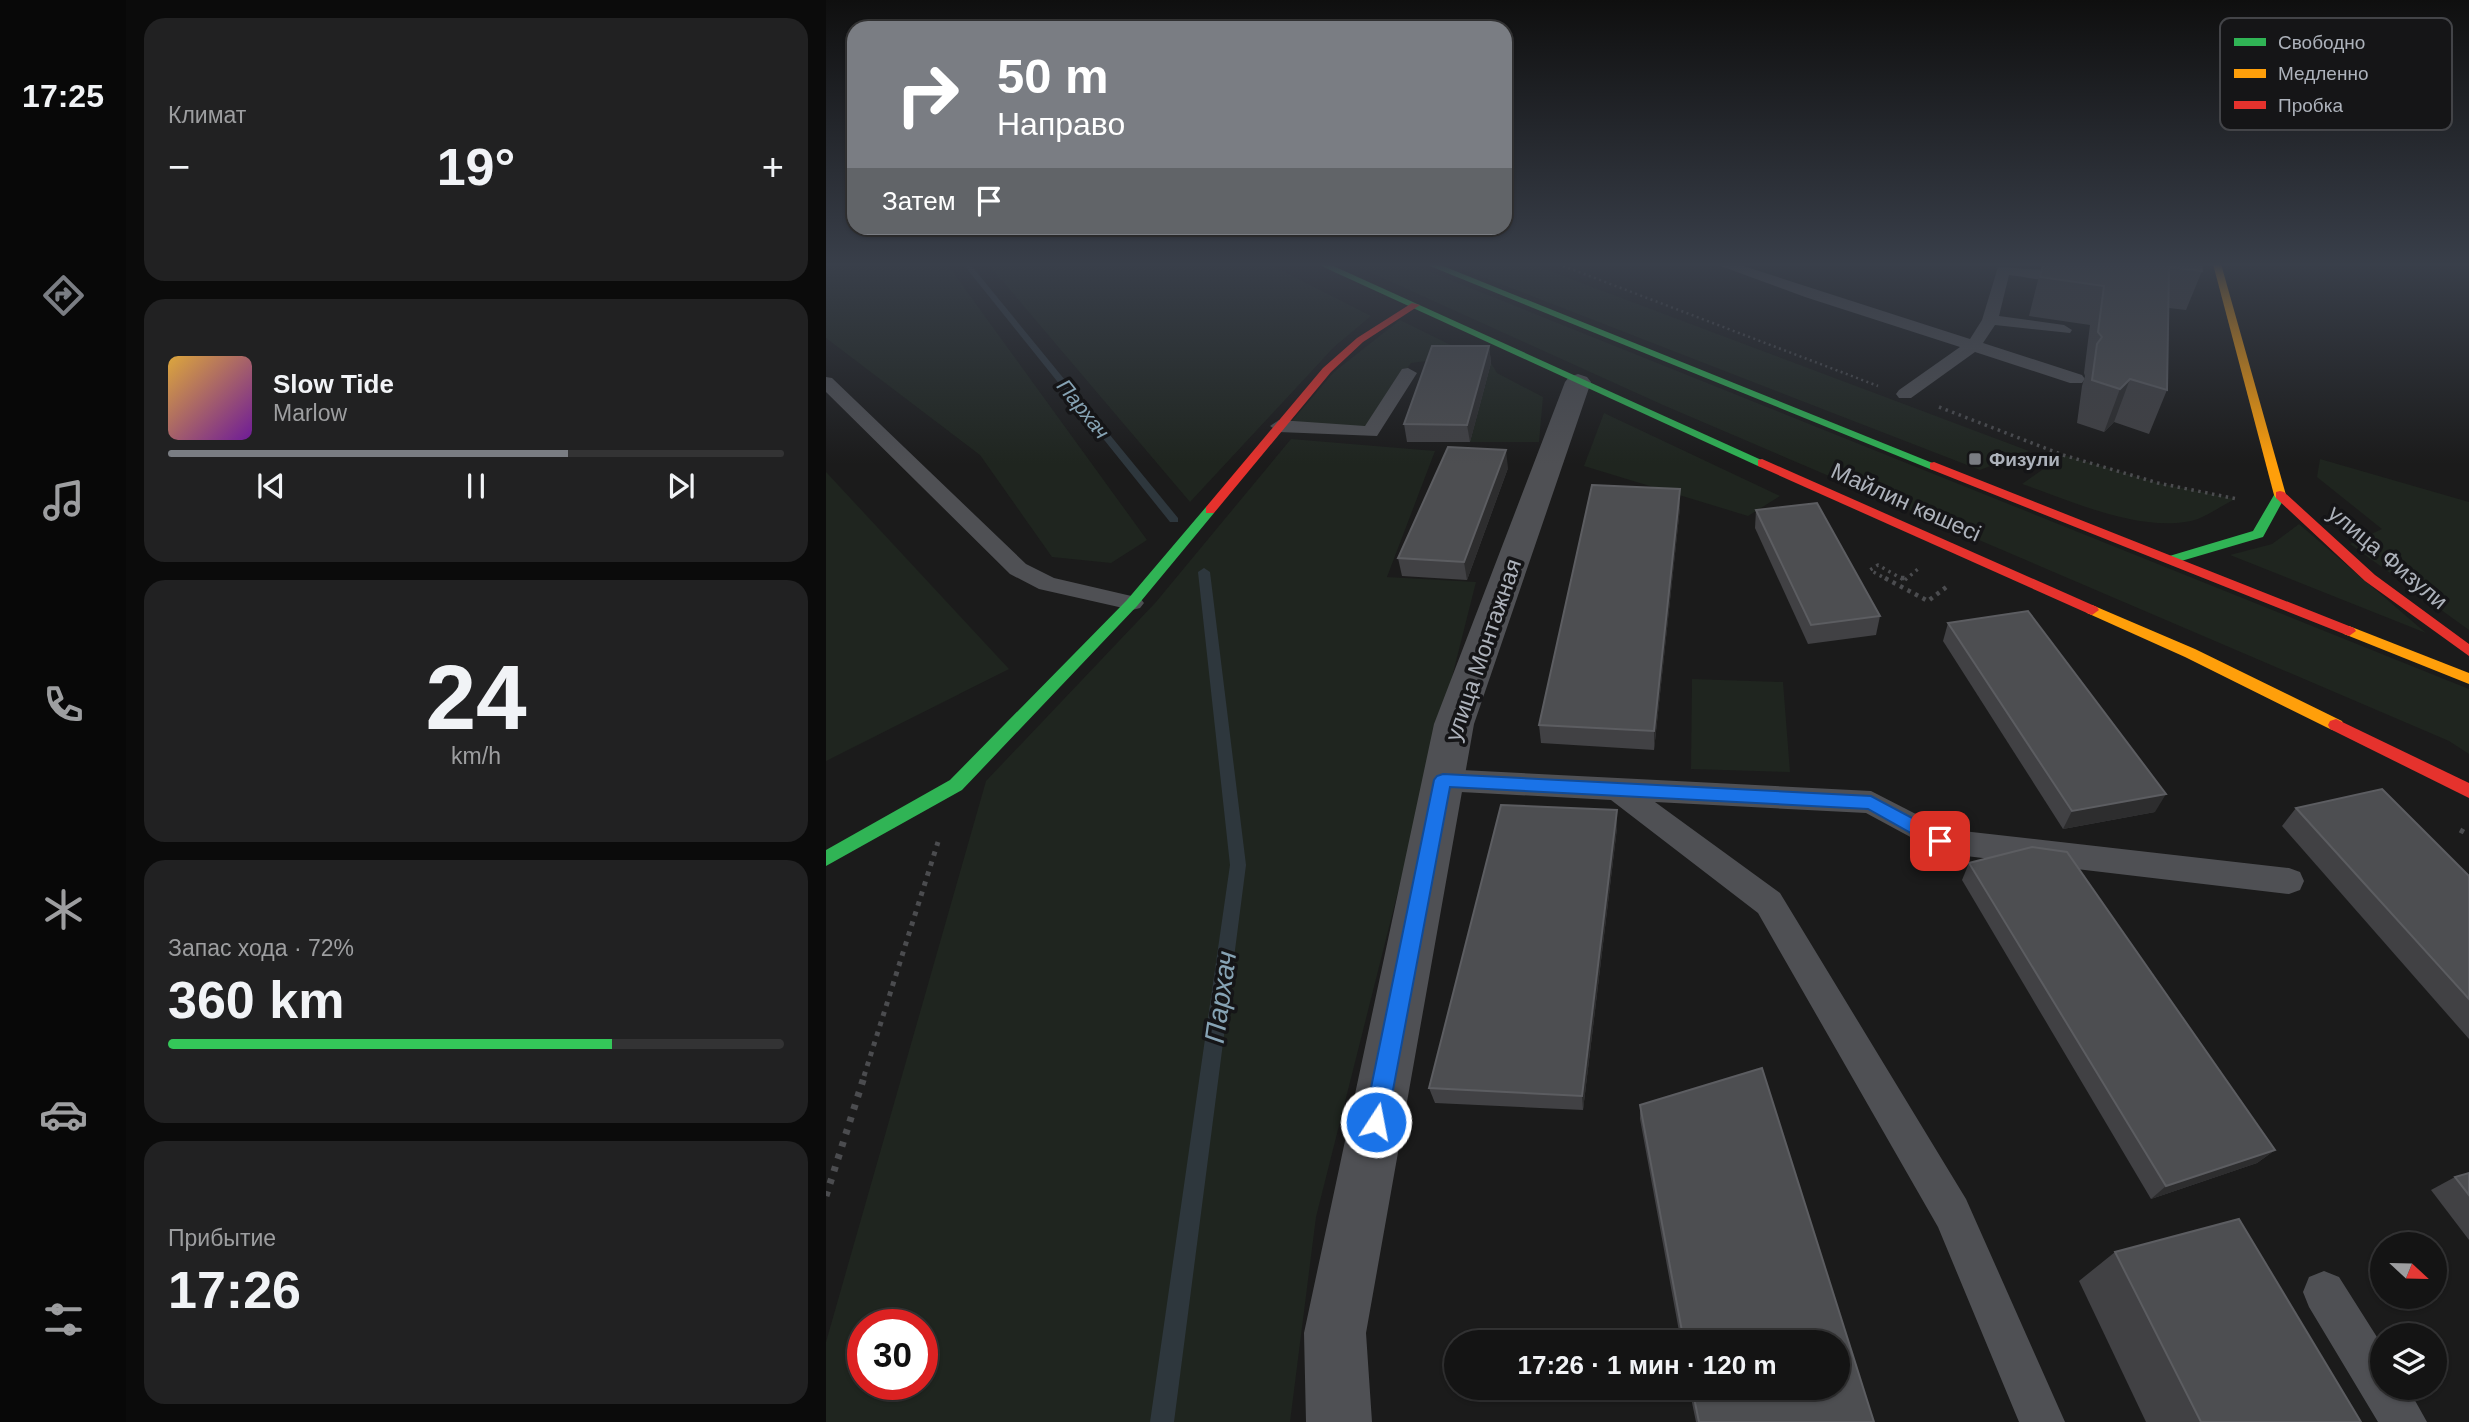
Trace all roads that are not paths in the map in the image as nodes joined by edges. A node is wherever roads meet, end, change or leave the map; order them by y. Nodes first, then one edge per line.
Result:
1 (1375, 330) edge
2 (1469, 330) edge
3 (1595, 330) edge
4 (1925, 330) edge
5 (1983, 330) edge
6 (2235, 330) edge
7 (1974, 345) junction
8 (1408, 373) dead end
9 (2076, 379) dead end
10 (1578, 382) junction
11 (830, 390) edge
12 (1905, 394) dead end
13 (1279, 426) junction
14 (2280, 495) junction
15 (2171, 560) junction
16 (1132, 603) junction
17 (2469, 651) edge
18 (2469, 680) edge
19 (1443, 780) junction
20 (1617, 789) junction
21 (2469, 790) edge
22 (826, 859) edge
23 (2289, 881) dead end
24 (2324, 1292) dead end
25 (2370, 1366) edge
26 (2391, 1400) edge
27 (1339, 1422) edge
28 (2042, 1422) edge
29 (2404, 1422) edge

1 - 13 main road
2 - 10 main road, Майлин көшесі
3 - 15 main road, Майлин көшесі
4 - 7 lane
5 - 7 lane
6 - 14 main road
7 - 9 lane
7 - 12 lane
8 - 13 lane
10 - 19 street, улица Монтажная
10 - 21 main road, Майлин көшесі
11 - 16 lane
13 - 16 main road
14 - 15 main road
14 - 17 main road, улица Физули
15 - 18 main road, Майлин көшесі
16 - 22 main road
19 - 20 lane
19 - 27 street, улица Монтажная
20 - 23 lane
20 - 28 lane
24 - 25 lane
26 - 29 lane

